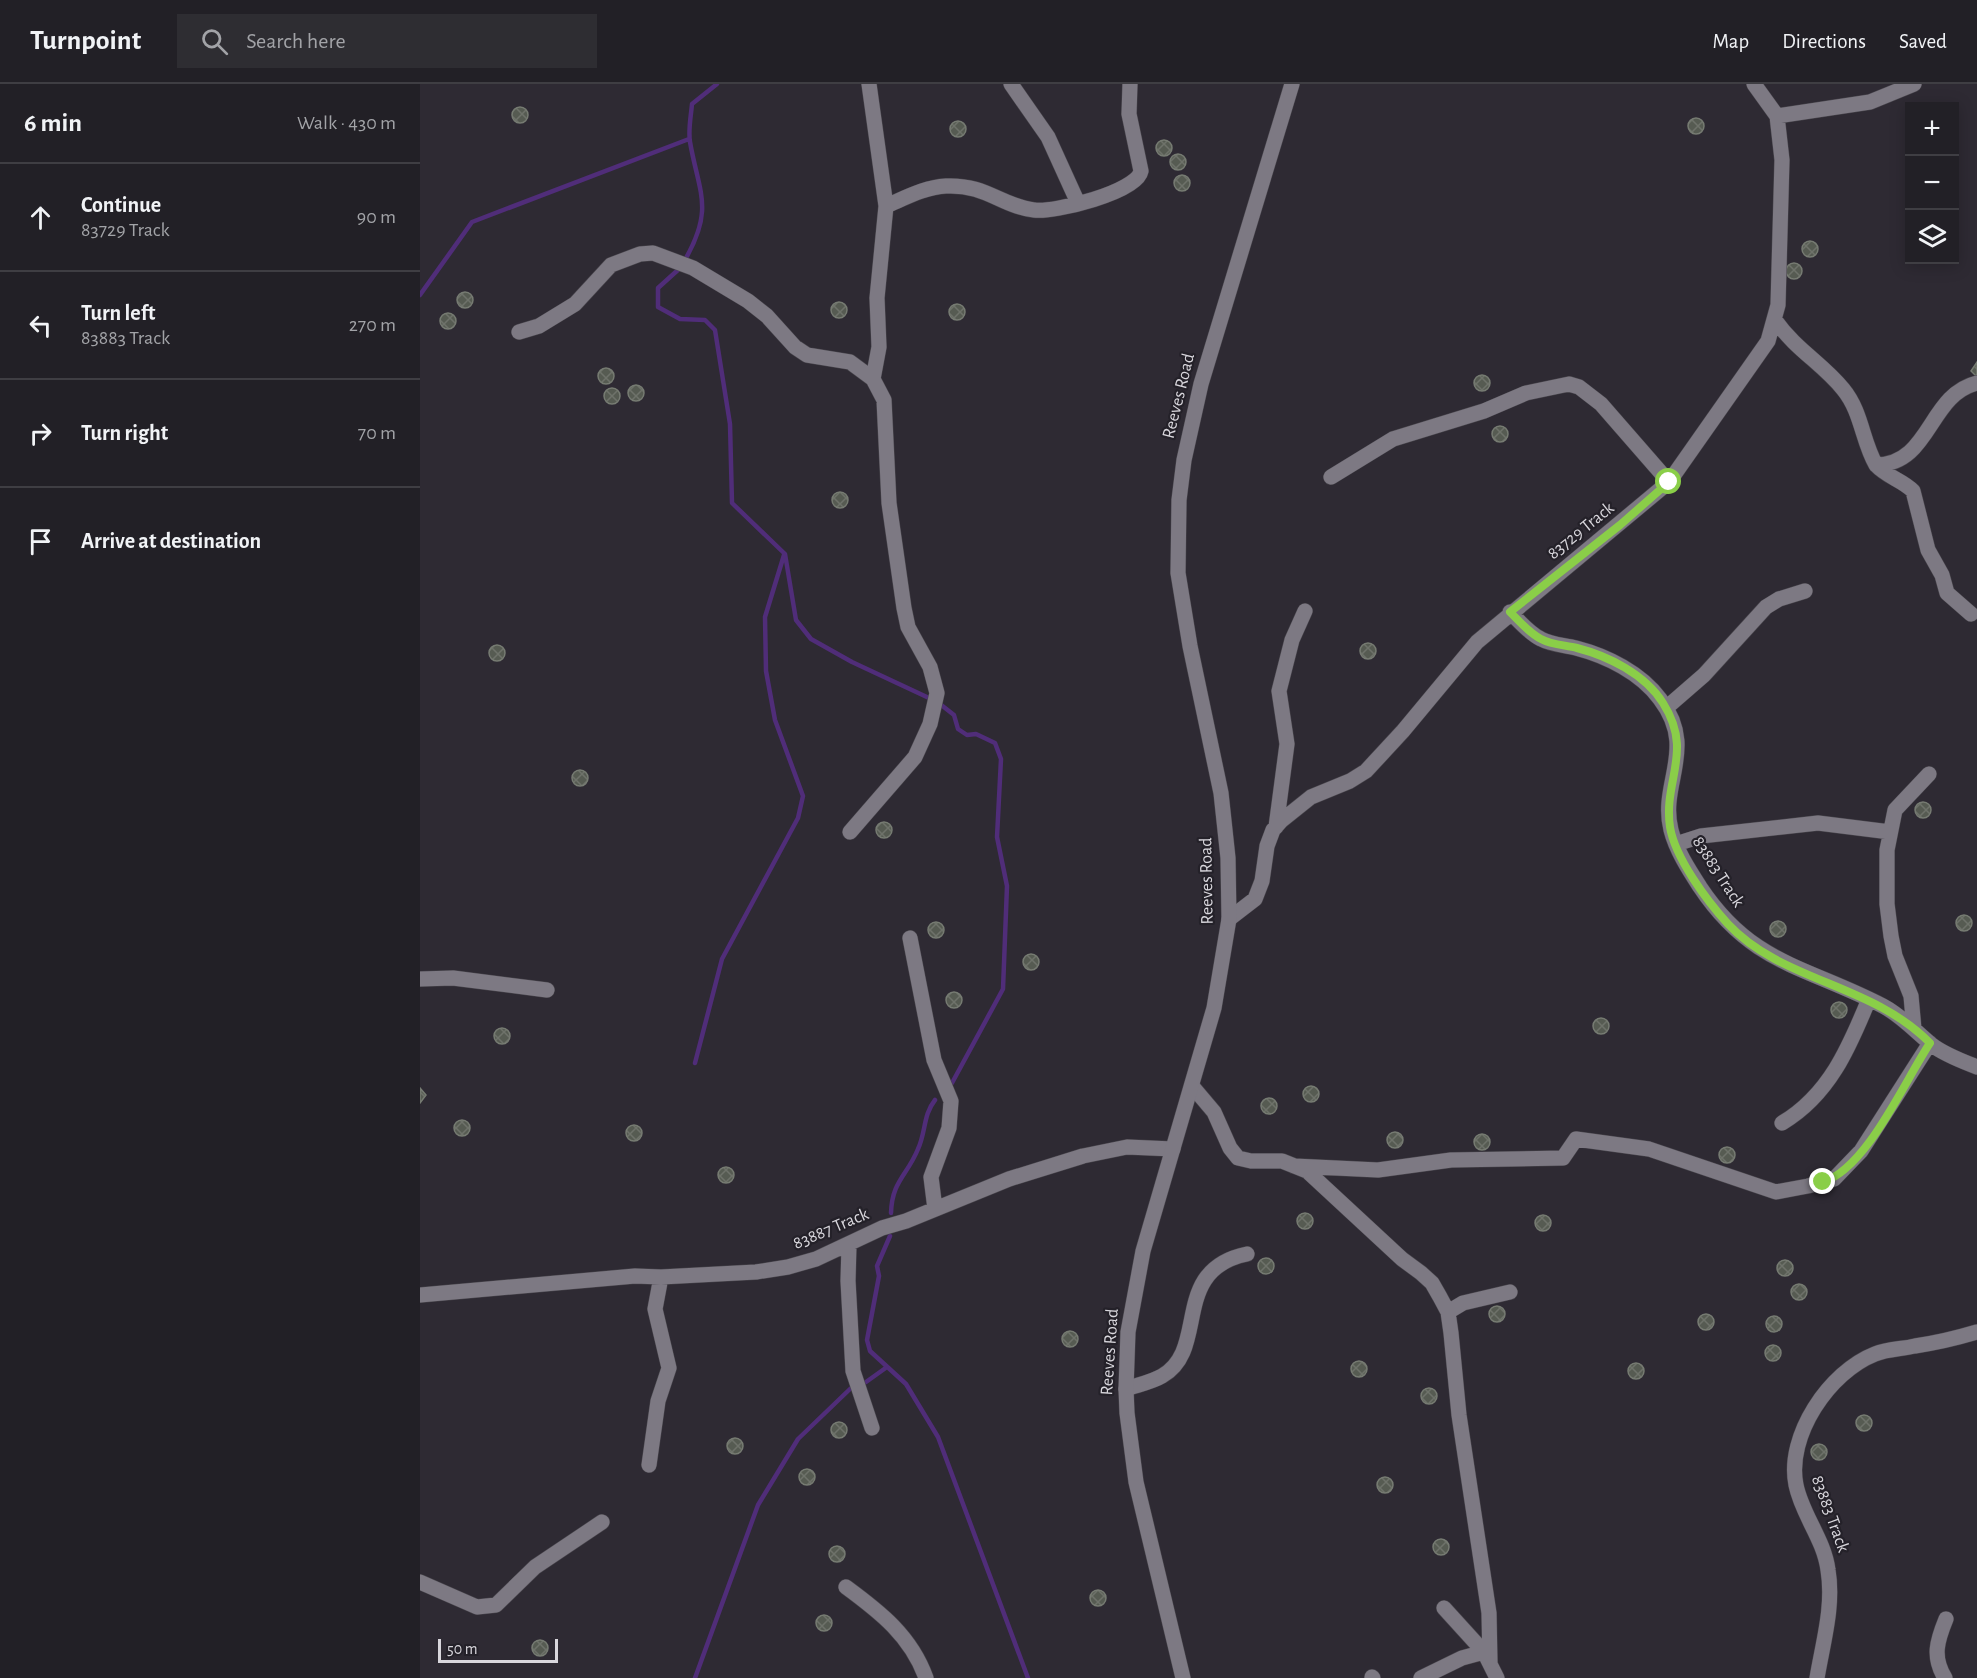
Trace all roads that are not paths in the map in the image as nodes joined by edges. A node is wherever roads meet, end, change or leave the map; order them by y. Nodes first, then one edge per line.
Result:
1 (868, 84) edge
2 (1011, 84) edge
3 (1130, 84) edge
4 (1292, 84) edge
5 (1754, 84) edge
6 (1914, 84) edge
7 (1777, 116) junction
8 (1078, 203) junction
9 (886, 206) junction
10 (1775, 321) junction
11 (519, 332) dead end
12 (873, 379) junction
13 (1977, 383) edge
14 (1876, 465) junction
15 (1331, 477) dead end
16 (1669, 482) junction
17 (1805, 591) dead end
18 (1305, 611) dead end
19 (1510, 612) junction
20 (1971, 614) dead end
21 (1666, 708) junction
22 (1929, 774) dead end
23 (1275, 827) junction
24 (850, 832) dead end
25 (1890, 832) junction
26 (1676, 844) junction
27 (1229, 919) junction
28 (910, 938) dead end
29 (420, 979) edge
30 (546, 990) dead end
31 (1869, 999) junction
32 (1914, 1029) junction
33 (1930, 1043) junction
34 (1975, 1063) edge
35 (1192, 1086) junction
36 (1782, 1123) dead end
37 (1173, 1149) junction
38 (1294, 1166) junction
39 (935, 1209) junction
40 (849, 1245) junction
41 (1247, 1254) dead end
42 (661, 1277) junction
43 (1510, 1292) dead end
44 (420, 1295) edge
45 (1448, 1312) junction
46 (1977, 1332) edge
47 (1126, 1389) junction
48 (873, 1428) dead end
49 (650, 1465) dead end
50 (602, 1522) dead end
51 (420, 1582) edge
52 (846, 1587) dead end
53 (1444, 1608) dead end
54 (1946, 1619) dead end
55 (1487, 1657) junction
56 (926, 1678) edge
57 (1183, 1678) edge
58 (1421, 1678) edge
59 (1497, 1678) edge
60 (1817, 1678) edge
61 (1945, 1678) edge

1 - 9 street
2 - 8 street
3 - 8 street
4 - 27 street, Reeves Road
5 - 7 street, 83729 Track
6 - 7 street
7 - 10 street, 83729 Track
8 - 9 street
9 - 12 street
10 - 14 street
10 - 16 street, 83729 Track
11 - 12 street
12 - 24 street
13 - 14 street
14 - 20 street
15 - 16 street
16 - 19 street, 83729 Track
17 - 21 street
18 - 23 street
19 - 21 street, 83883 Track
19 - 23 street, 83729 Track
21 - 26 street, 83883 Track
22 - 25 street
23 - 27 street, 83729 Track
25 - 26 street
25 - 32 street
26 - 31 street, 83883 Track
27 - 35 street, Reeves Road
28 - 39 street
29 - 30 street
31 - 32 street, 83883 Track
31 - 36 street
32 - 33 street, 83883 Track
33 - 34 street, 83883 Track
33 - 38 street
35 - 37 street, Reeves Road
35 - 38 street
37 - 39 street, 83887 Track
37 - 47 street, Reeves Road
38 - 45 street
39 - 40 street, 83887 Track
40 - 42 street, 83887 Track
40 - 48 street
41 - 47 street
42 - 44 street, 83887 Track
42 - 49 street
43 - 45 street
45 - 55 street
46 - 60 street, 83883 Track
47 - 57 street, Reeves Road
50 - 51 street
52 - 56 street
53 - 55 street
54 - 61 street
55 - 58 street
55 - 59 street

